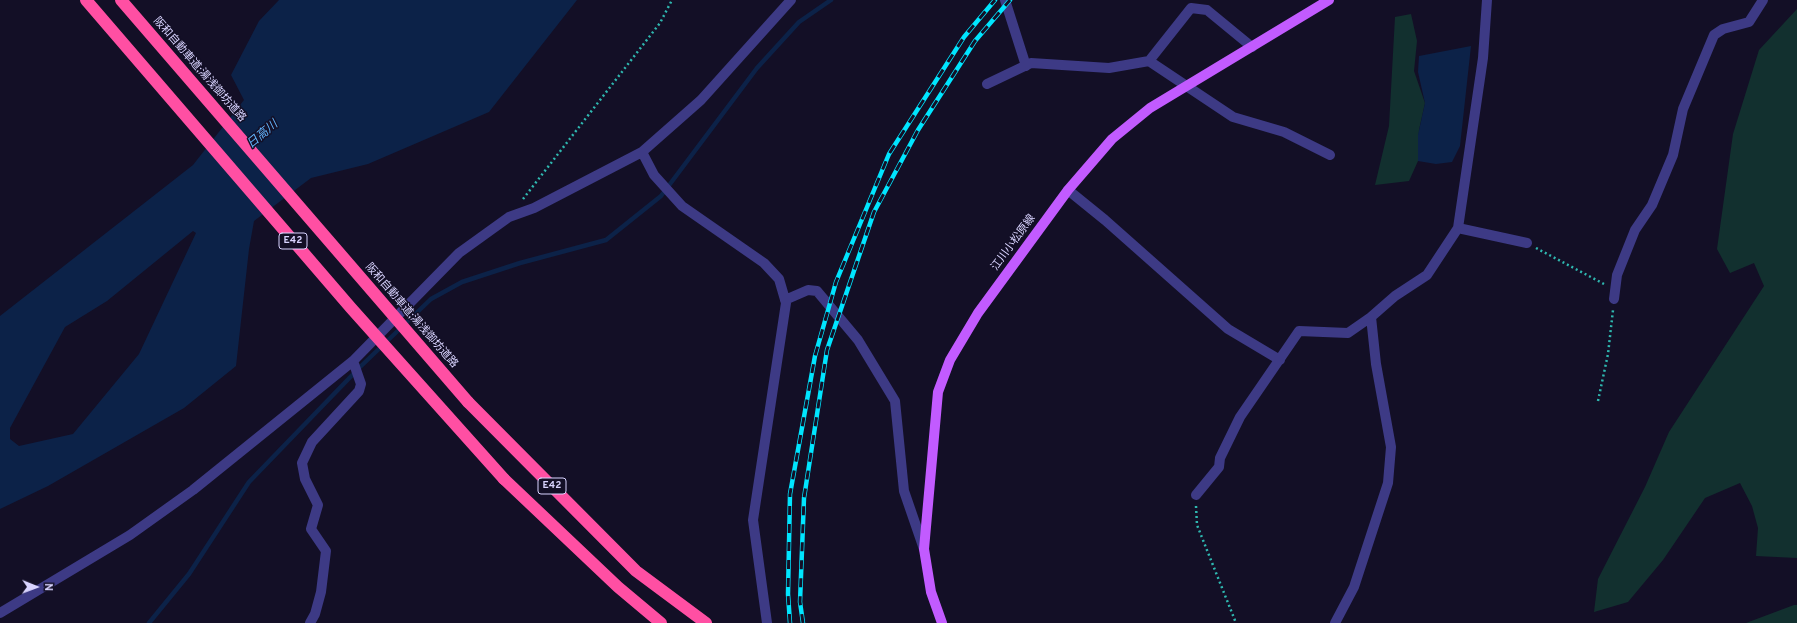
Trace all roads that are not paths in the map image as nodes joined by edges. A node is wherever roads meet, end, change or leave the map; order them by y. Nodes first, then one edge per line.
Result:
1 (86, 0) edge
2 (121, 0) edge
3 (791, 0) edge
4 (1005, 0) edge
5 (1329, 0) edge
6 (1487, 0) edge
7 (1763, 0) edge
8 (1252, 47) junction
9 (1149, 61) junction
10 (1026, 66) junction
11 (987, 84) dead end
12 (1186, 86) junction
13 (642, 152) junction
14 (1330, 155) dead end
15 (1068, 190) junction
16 (1458, 228) junction
17 (1527, 242) road end
18 (1614, 295) road end
19 (785, 300) junction
20 (1371, 317) junction
21 (1280, 360) junction
22 (353, 361) junction
23 (1196, 495) road end
24 (924, 550) junction
25 (0, 612) edge
26 (310, 623) edge
27 (662, 623) edge
28 (706, 623) edge
29 (767, 623) edge
30 (942, 623) edge
31 (1335, 623) edge

1 - 27 highway, E42, bridge
2 - 28 highway, 阪和自動車道;湯浅御坊道路 / E42, bridge
3 - 13 street
4 - 10 street
5 - 8 main road, 江川小松原線
6 - 16 street
7 - 18 street
8 - 9 street
8 - 12 main road, 江川小松原線
9 - 10 street
9 - 12 street
10 - 11 street
12 - 14 street
12 - 15 main road, 江川小松原線
13 - 19 street
13 - 22 street
15 - 21 street
15 - 24 main road, 江川小松原線
16 - 17 street
16 - 20 street
19 - 24 street
19 - 29 street
20 - 21 street
20 - 31 street
21 - 23 street
22 - 25 street
22 - 26 street
24 - 30 main road, 江川小松原線

